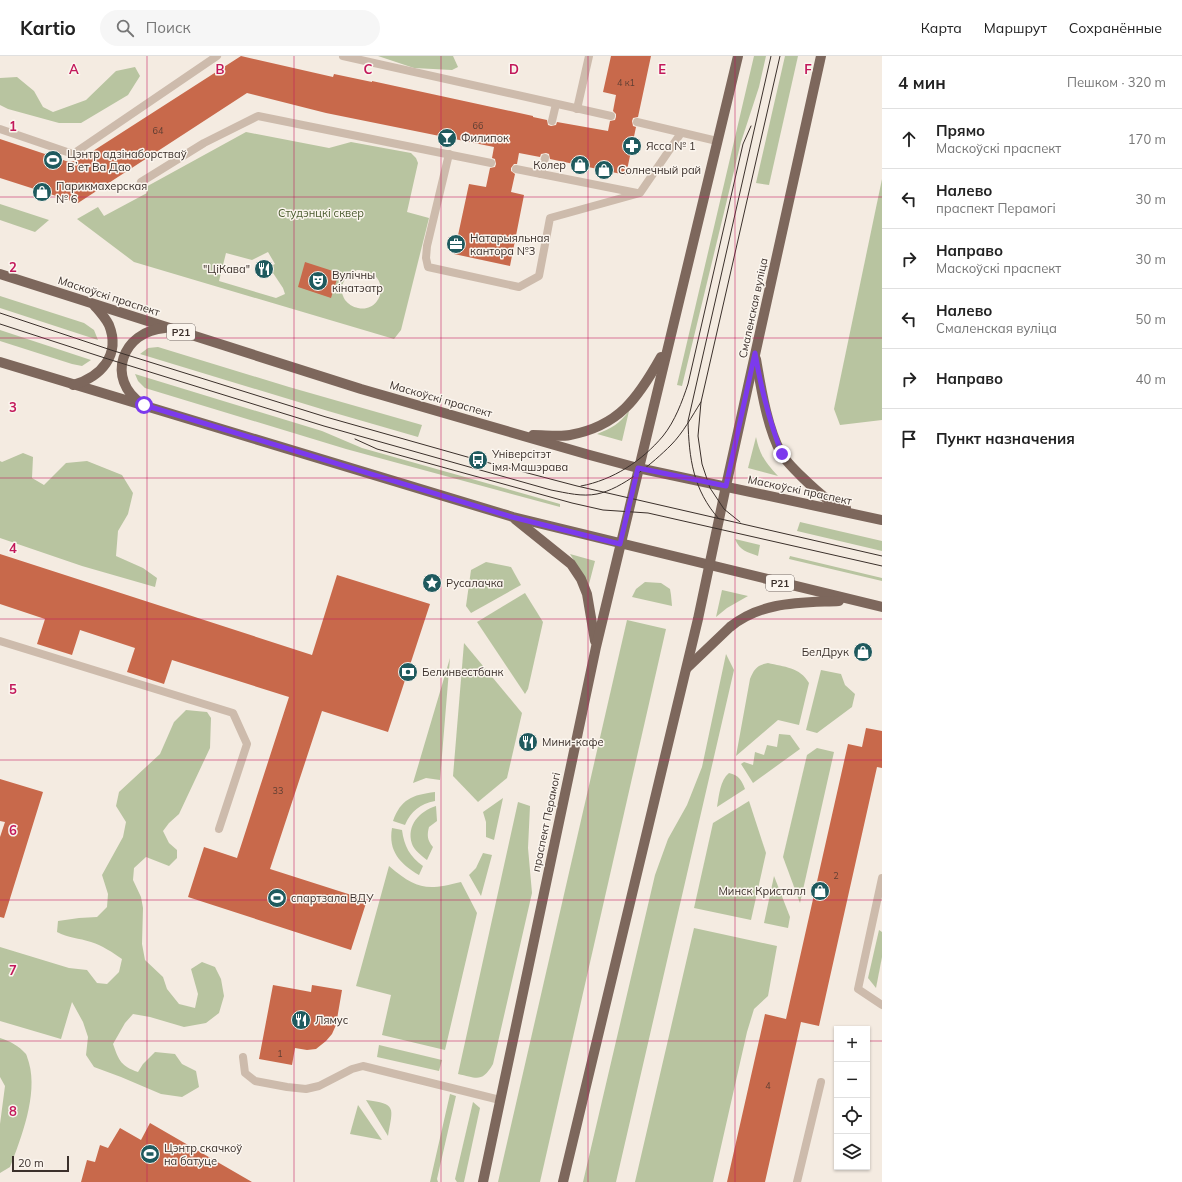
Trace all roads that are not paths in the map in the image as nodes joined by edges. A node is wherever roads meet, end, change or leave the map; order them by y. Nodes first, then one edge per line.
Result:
1 (217, 56) edge
2 (343, 56) edge
3 (589, 56) edge
4 (738, 56) edge
5 (821, 56) edge
6 (556, 104) junction
7 (577, 109) junction
8 (612, 116) dead end
9 (552, 121) dead end
10 (637, 122) dead end
11 (0, 129) edge
12 (681, 133) junction
13 (717, 141) junction
14 (450, 154) junction
15 (545, 158) dead end
16 (491, 163) dead end
17 (516, 168) dead end
18 (541, 174) junction
19 (141, 182) dead end
20 (640, 193) junction
21 (0, 274) edge
22 (94, 305) junction
23 (175, 330) junction
24 (668, 346) junction
25 (755, 353) junction
26 (0, 362) edge
27 (73, 385) junction
28 (153, 409) junction
29 (520, 434) junction
30 (638, 468) junction
31 (726, 486) junction
32 (512, 517) junction
33 (866, 517) junction
34 (882, 520) edge
35 (620, 544) junction
36 (710, 566) junction
37 (851, 600) junction
38 (882, 607) edge
39 (0, 642) edge
40 (596, 647) junction
41 (687, 668) junction
42 (219, 828) dead end
43 (882, 878) edge
44 (882, 1005) edge
45 (243, 1057) dead end
46 (821, 1082) dead end
47 (500, 1100) junction
48 (483, 1182) edge
49 (563, 1182) edge
50 (797, 1182) edge

1 - 11 lane
2 - 6 lane
3 - 7 lane
4 - 13 main road
5 - 25 main road, Смаленская вуліца
6 - 7 lane
6 - 9 lane
7 - 8 lane
10 - 12 lane
12 - 13 lane
12 - 20 lane
13 - 24 main road
14 - 16 lane
14 - 19 lane
14 - 20 lane
15 - 18 lane
17 - 18 lane
18 - 20 lane
21 - 22 main road, Маскоўскі праспект / Р21
22 - 23 main road, Маскоўскі праспект / Р21
22 - 27 main road
23 - 28 main road
23 - 29 main road, Маскоўскі праспект / Р21
24 - 29 main road
24 - 30 main road
25 - 31 main road, Смаленская вуліца
25 - 33 main road
26 - 27 main road, Р21
27 - 28 main road, Р21
28 - 32 main road, Р21
29 - 30 main road, Маскоўскі праспект / Р21
30 - 31 main road, Маскоўскі праспект / Р21
30 - 35 main road, праспект Перамогі
31 - 33 main road, Маскоўскі праспект / Р21
31 - 36 main road, Смаленская вуліца
32 - 35 main road, Р21
32 - 40 main road
33 - 34 main road, Маскоўскі праспект / Р21
35 - 36 main road, Р21
35 - 40 main road, праспект Перамогі
36 - 37 main road, Р21
36 - 41 main road
37 - 38 main road, Р21
37 - 41 main road
39 - 42 lane
40 - 47 main road, праспект Перамогі
41 - 49 main road
43 - 44 lane
45 - 47 lane
46 - 50 lane
47 - 48 main road, праспект Перамогі

